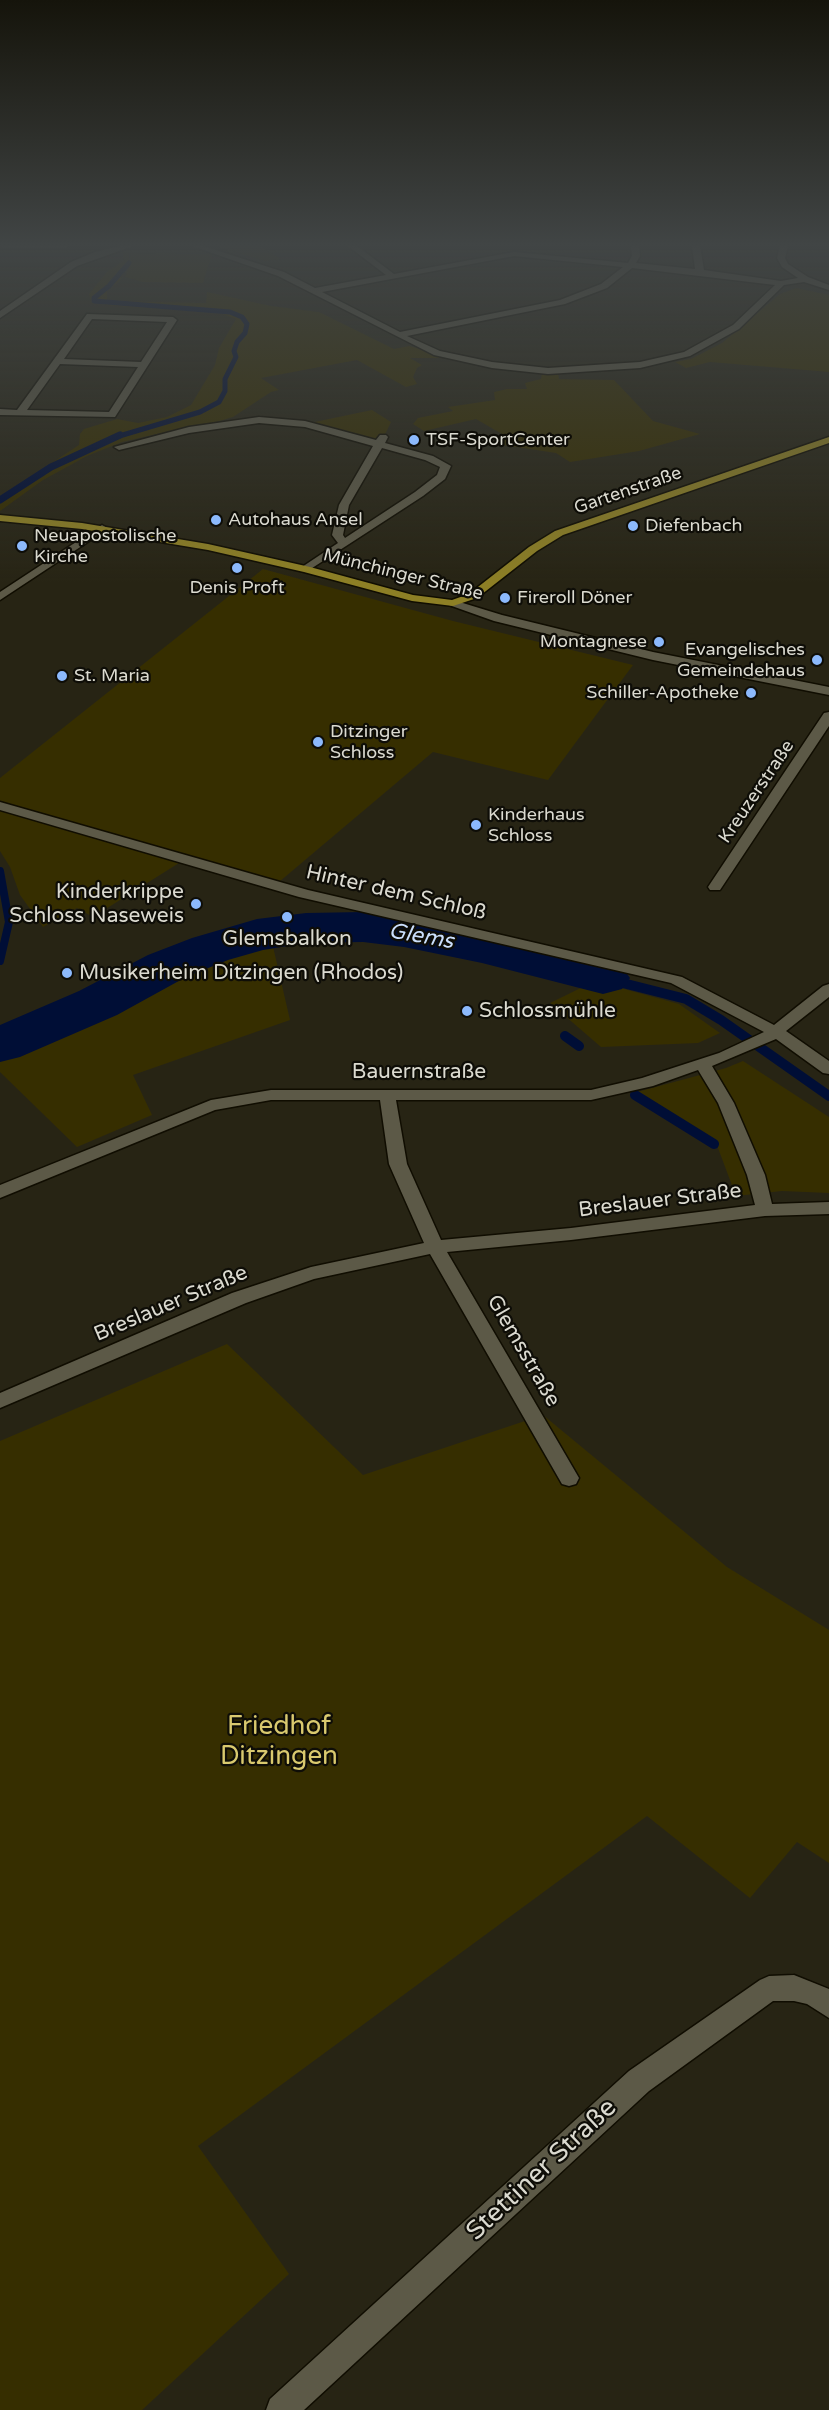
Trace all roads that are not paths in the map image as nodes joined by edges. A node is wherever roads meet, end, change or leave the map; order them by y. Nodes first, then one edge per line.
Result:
1 (59, 358) edge
2 (149, 358) edge
3 (466, 358) edge
4 (668, 358) edge
5 (57, 361) junction
6 (145, 365) junction
7 (21, 411) junction
8 (0, 412) edge
9 (829, 440) edge
10 (381, 442) junction
11 (118, 447) dead end
12 (0, 518) edge
13 (102, 528) junction
14 (344, 544) junction
15 (306, 569) junction
16 (0, 597) edge
17 (453, 603) junction
18 (829, 691) edge
19 (829, 716) edge
20 (0, 806) edge
21 (716, 887) dead end
22 (829, 989) edge
23 (771, 1036) junction
24 (702, 1063) junction
25 (829, 1069) edge
26 (387, 1094) junction
27 (0, 1192) edge
28 (829, 1208) edge
29 (765, 1210) junction
30 (435, 1247) junction
31 (0, 1401) edge
32 (569, 1478) dead end
33 (829, 2005) edge
34 (281, 2410) edge

1 - 5 street
2 - 6 street
3 - 4 street
5 - 6 street
5 - 7 street
6 - 7 street
7 - 8 street
9 - 17 main road, Gartenstraße
10 - 11 street
10 - 14 street
10 - 14 street
12 - 13 main road, Münchinger Straße
13 - 15 main road, Münchinger Straße
13 - 16 street
14 - 15 street
15 - 17 main road, Münchinger Straße
17 - 18 street, Münchinger Straße
19 - 21 street, Kreuzerstraße
20 - 23 street, Hinter dem Schloß
22 - 23 street, Bauernstraße
23 - 24 street, Bauernstraße
23 - 25 street, Hinter dem Schloß
24 - 26 street, Bauernstraße
24 - 29 street, Breslauer Straße
26 - 27 street, Bauernstraße
26 - 30 street
28 - 29 street
29 - 30 street, Breslauer Straße
30 - 31 street, Breslauer Straße
30 - 32 street, Glemsstraße
33 - 34 street, Stettiner Straße

